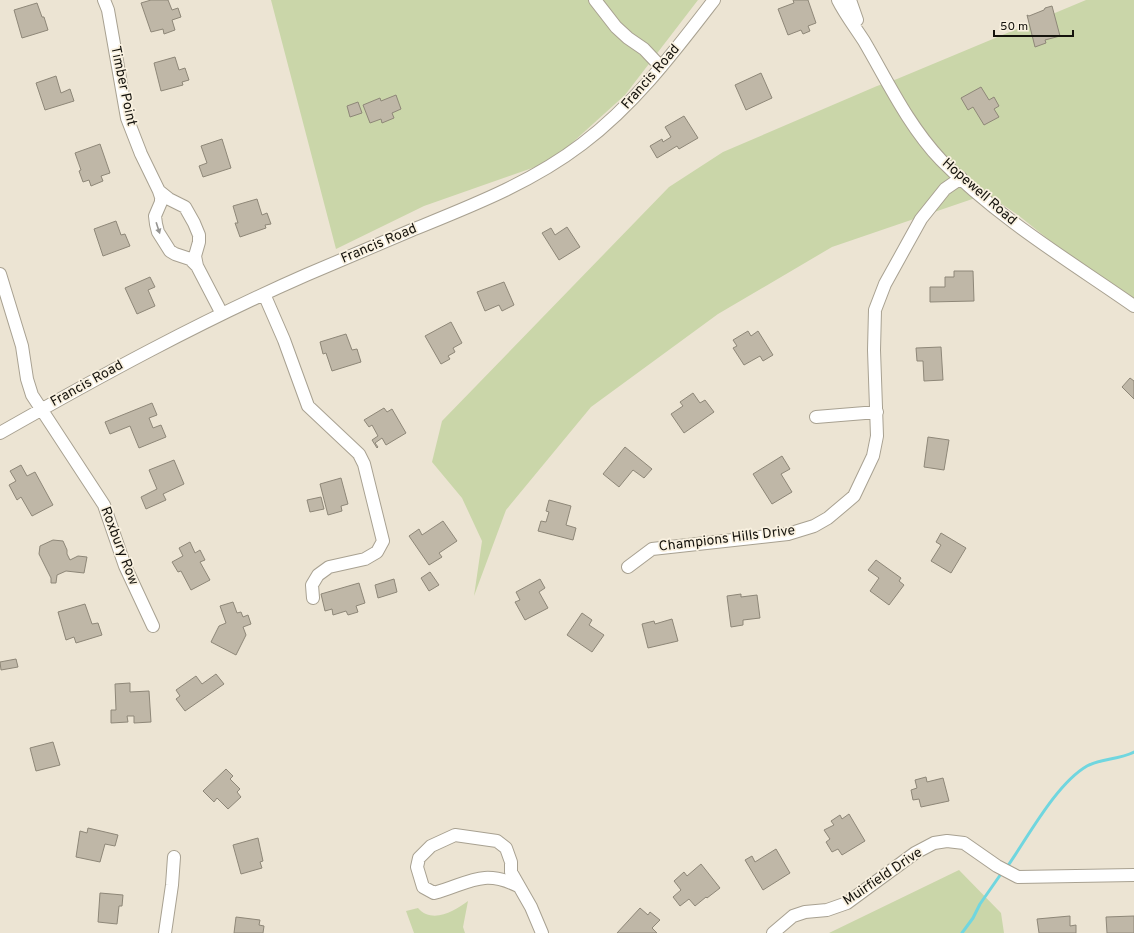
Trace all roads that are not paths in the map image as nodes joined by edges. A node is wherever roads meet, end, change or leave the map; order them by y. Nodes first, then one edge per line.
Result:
1 (104, 0) edge
2 (595, 0) edge
3 (714, 0) edge
4 (838, 0) edge
5 (846, 0) edge
6 (850, 0) edge
7 (857, 20) junction
8 (863, 40) junction
9 (661, 68) junction
10 (961, 178) junction
11 (159, 190) junction
12 (197, 266) junction
13 (0, 274) edge
14 (264, 294) junction
15 (1134, 306) edge
16 (222, 314) junction
17 (41, 410) junction
18 (877, 412) junction
19 (816, 417) dead end
20 (0, 433) edge
21 (628, 567) dead end
22 (313, 598) dead end
23 (153, 626) dead end
24 (174, 857) dead end
25 (1134, 875) edge
26 (518, 886) junction
27 (165, 933) edge
28 (542, 933) edge
29 (773, 933) edge

1 - 11 street, Timber Point
2 - 9 street
3 - 9 street, Francis Road
4 - 8 street, Hopewell Road
5 - 7 street, Hopewell Road
6 - 7 street
7 - 8 street, Hopewell Road
8 - 10 street, Hopewell Road
9 - 14 street, Francis Road
10 - 15 street, Hopewell Road
10 - 18 street, Champions Hills Drive
11 - 12 street, Timber Point
11 -> 12 street
12 - 16 street
13 - 17 street, Roxbury Row
14 - 16 street, Francis Road
14 - 22 street
16 - 17 street, Francis Road
17 - 20 street, Francis Road
17 - 23 street, Roxbury Row
18 - 19 street
18 - 21 street, Champions Hills Drive
24 - 27 street
25 - 29 street, Muirfield Drive
26 - 26 street
26 - 28 street

